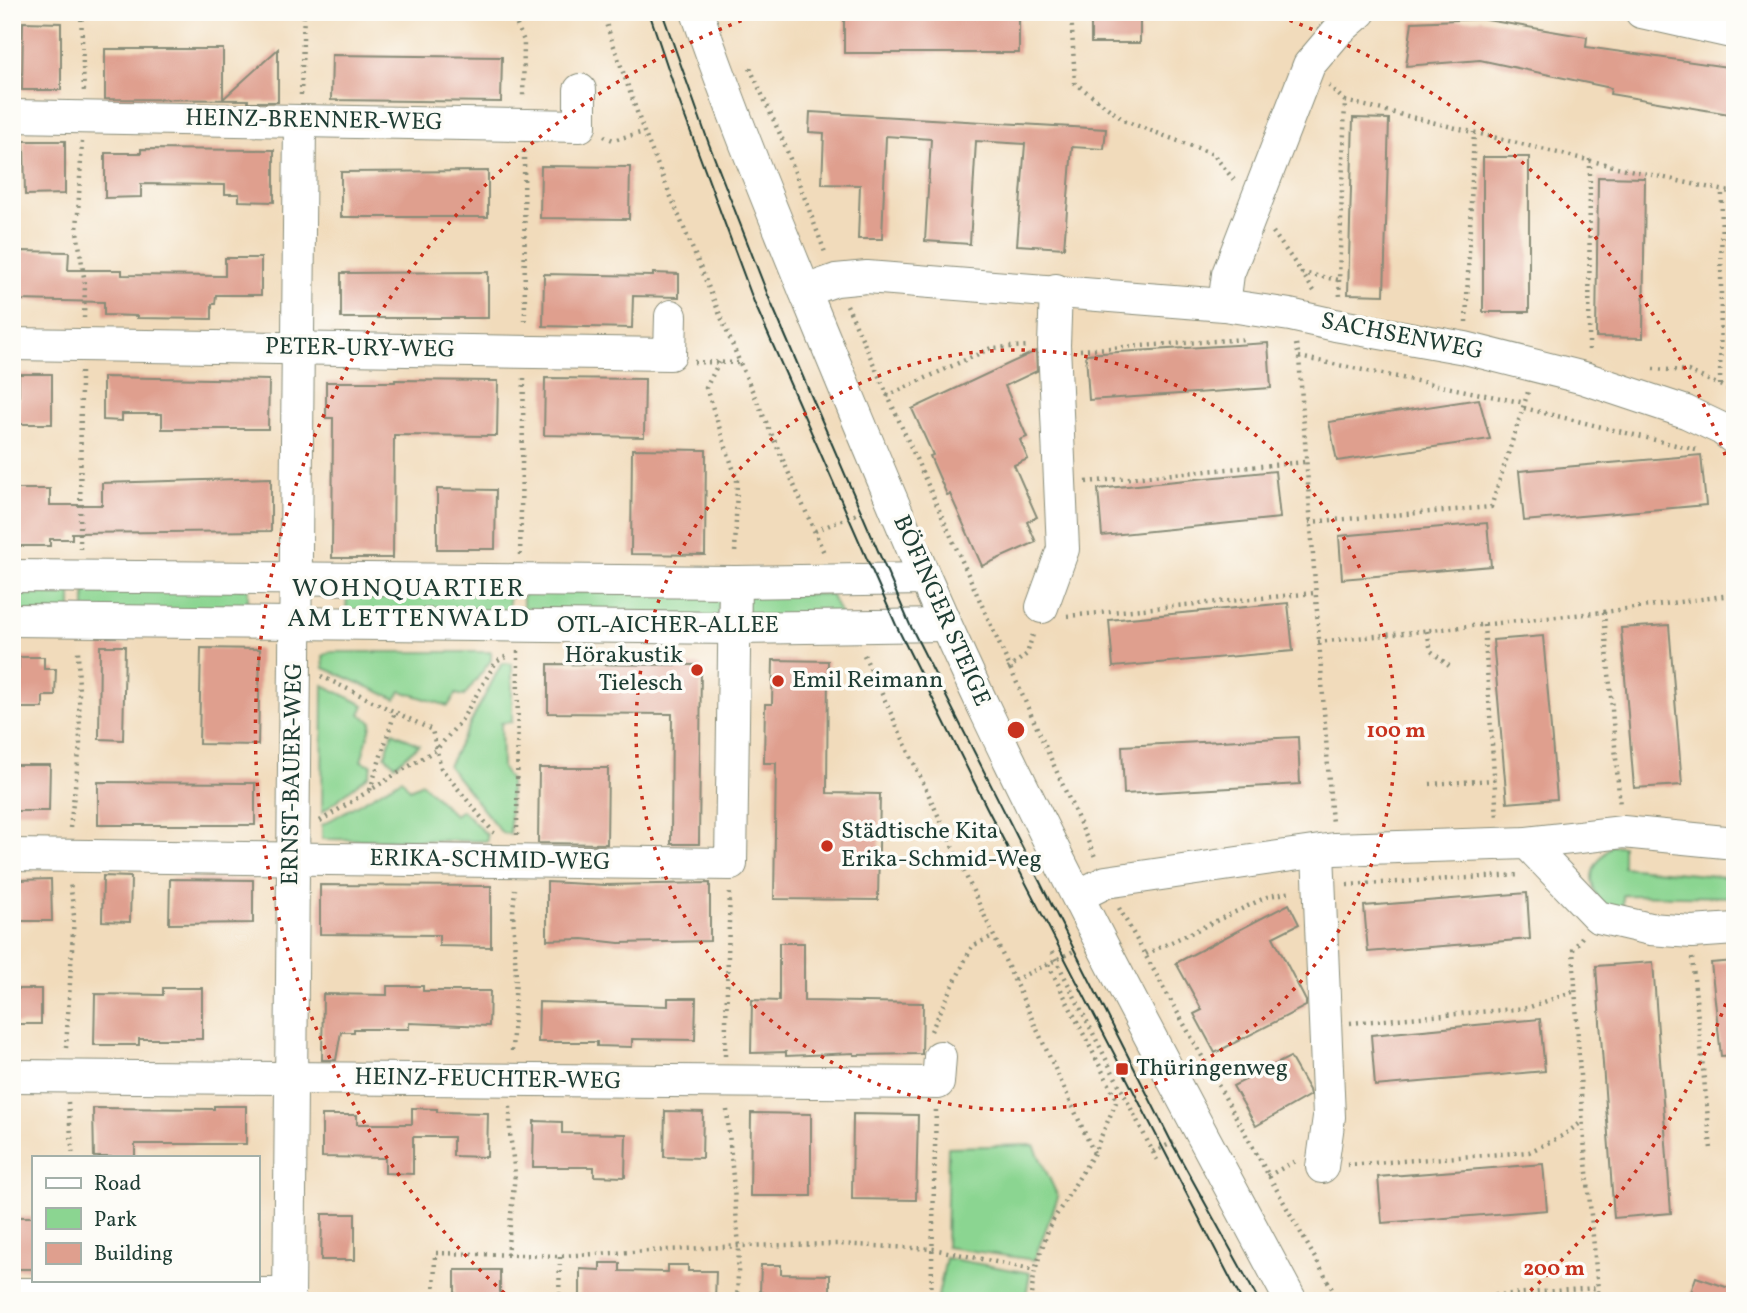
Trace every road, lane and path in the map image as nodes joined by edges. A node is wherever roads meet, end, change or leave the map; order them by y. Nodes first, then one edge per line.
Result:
1 (81, 12) edge
2 (304, 12) edge
3 (339, 12) edge
4 (381, 12) edge
5 (512, 12) edge
6 (602, 12) edge
7 (697, 12) edge
8 (1071, 12) edge
9 (1360, 12) edge
10 (1641, 12) edge
11 (1735, 33) edge
12 (746, 58) dead end
13 (1309, 65) junction
14 (580, 90) dead end
15 (1345, 101) junction
16 (12, 116) edge
17 (85, 118) junction
18 (300, 121) junction
19 (523, 125) junction
20 (580, 126) junction
21 (643, 132) junction
22 (1475, 132) junction
23 (1590, 159) junction
24 (1722, 190) junction
25 (1735, 192) edge
26 (1255, 206) junction
27 (1302, 273) junction
28 (836, 280) junction
29 (1056, 290) junction
30 (805, 291) junction
31 (1224, 305) junction
32 (1290, 315) junction
33 (671, 316) dead end
34 (1335, 325) junction
35 (1254, 338) dead end
36 (12, 344) edge
37 (82, 345) junction
38 (297, 348) junction
39 (1055, 348) junction
40 (1465, 348) junction
41 (670, 354) junction
42 (1299, 357) junction
43 (719, 362) junction
44 (740, 363) junction
45 (1535, 366) junction
46 (1584, 378) junction
47 (1720, 385) dead end
48 (887, 396) junction
49 (1524, 405) junction
50 (1735, 439) edge
51 (1706, 453) dead end
52 (1305, 462) junction
53 (1060, 484) junction
54 (1309, 522) junction
55 (12, 576) edge
56 (79, 577) junction
57 (295, 578) junction
58 (925, 579) junction
59 (836, 581) junction
60 (735, 582) junction
61 (1735, 592) edge
62 (1315, 593) junction
63 (1604, 612) junction
64 (1040, 613) junction
65 (12, 620) edge
66 (78, 621) junction
67 (295, 623) junction
68 (853, 625) junction
69 (945, 625) junction
70 (1484, 625) junction
71 (735, 628) junction
72 (1427, 631) junction
73 (1318, 642) junction
74 (1449, 666) dead end
75 (1008, 668) junction
76 (314, 673) dead end
77 (395, 712) junction
78 (438, 749) junction
79 (1494, 780) junction
80 (1430, 784) dead end
81 (370, 790) junction
82 (1619, 792) dead end
83 (1496, 798) dead end
84 (313, 825) dead end
85 (1595, 836) junction
86 (1527, 843) junction
87 (1735, 843) edge
88 (1326, 850) junction
89 (12, 855) edge
90 (67, 856) junction
91 (292, 858) junction
92 (517, 861) junction
93 (731, 864) junction
94 (1106, 882) junction
95 (1079, 896) junction
96 (1589, 907) junction
97 (1735, 929) edge
98 (1692, 932) junction
99 (993, 936) junction
100 (1083, 947) dead end
101 (1052, 952) dead end
102 (1056, 961) junction
103 (1048, 964) junction
104 (1014, 980) junction
105 (1575, 991) junction
106 (1325, 1025) junction
107 (939, 1070) junction
108 (12, 1076) edge
109 (65, 1076) junction
110 (290, 1078) junction
111 (510, 1080) junction
112 (724, 1082) junction
113 (1125, 1095) junction
114 (1116, 1100) junction
115 (1583, 1121) junction
116 (1181, 1138) dead end
117 (1711, 1149) dead end
118 (1153, 1152) junction
119 (1094, 1153) junction
120 (73, 1156) edge
121 (1158, 1162) dead end
122 (1322, 1167) joint
123 (739, 1246) junction
124 (933, 1249) junction
125 (507, 1255) junction
126 (560, 1256) junction
127 (1035, 1270) junction
128 (1598, 1288) junction
129 (12, 1294) edge
130 (289, 1297) edge
131 (434, 1301) edge
132 (559, 1301) edge
133 (737, 1301) edge
134 (931, 1301) edge
135 (1030, 1301) edge
136 (1291, 1301) edge
137 (1339, 1301) edge
138 (1411, 1301) edge
139 (1600, 1301) edge

1 - 17 path
2 - 18 path
3 - 4 path
5 - 19 path
6 - 21 path
7 - 30 street, BÖFINGER STEIGE
8 - 26 path
9 - 13 street
10 - 11 street
12 - 28 path
13 - 15 path
13 - 26 street
14 - 20 street
15 - 22 path
15 - 27 path
16 - 17 street, HEINZ-BRENNER-WEG
17 - 18 street, HEINZ-BRENNER-WEG
17 - 37 path
18 - 19 street, HEINZ-BRENNER-WEG
18 - 38 street, ERNST-BAUER-WEG
19 - 20 street, HEINZ-BRENNER-WEG
20 - 21 path
21 - 44 path
22 - 23 path
22 - 40 path
23 - 24 path
23 - 46 path
24 - 25 path
24 - 47 path
26 - 27 path
26 - 31 street
27 - 34 path
28 - 29 street, SACHSENWEG
28 - 30 street, SACHSENWEG
28 - 48 path
29 - 31 street, SACHSENWEG
29 - 39 street
30 - 58 street, BÖFINGER STEIGE
31 - 32 street, SACHSENWEG
32 - 34 street, SACHSENWEG
32 - 42 path
33 - 41 street
34 - 40 street, SACHSENWEG
35 - 39 path
36 - 37 street, PETER-URY-WEG
37 - 38 street, PETER-URY-WEG
37 - 56 path
38 - 41 street, PETER-URY-WEG
38 - 57 street, ERNST-BAUER-WEG
39 - 48 path
39 - 53 street
40 - 45 street, SACHSENWEG
41 - 43 path
42 - 49 path
42 - 52 path
43 - 44 path
43 - 60 path
44 - 59 path
45 - 46 street, SACHSENWEG
45 - 49 path
46 - 50 street, SACHSENWEG
48 - 75 path
49 - 51 path
49 - 54 path
52 - 53 path
52 - 54 path
53 - 64 street
54 - 62 path
55 - 56 street, OTL-AICHER-ALLEE
56 - 57 street, OTL-AICHER-ALLEE
57 - 60 street, OTL-AICHER-ALLEE
57 - 67 street, ERNST-BAUER-WEG
58 - 59 street, OTL-AICHER-ALLEE
58 - 69 street, BÖFINGER STEIGE
59 - 60 street, OTL-AICHER-ALLEE
60 - 71 street
61 - 63 path
62 - 64 path
62 - 73 path
63 - 70 path
63 - 82 path
64 - 75 path
65 - 66 street, OTL-AICHER-ALLEE
66 - 67 street, OTL-AICHER-ALLEE
66 - 90 path
67 - 71 street, OTL-AICHER-ALLEE
67 - 91 street, ERNST-BAUER-WEG
68 - 69 street, OTL-AICHER-ALLEE
68 - 71 street, OTL-AICHER-ALLEE
68 - 99 path
69 - 95 street, BÖFINGER STEIGE
70 - 72 path
70 - 79 path
71 - 93 street
72 - 73 path
72 - 74 path
73 - 88 path
75 - 94 path
76 - 77 path
77 - 78 path
77 - 81 path
78 - 81 path
78 - 92 path
78 - 92 path
79 - 80 path
79 - 83 path
81 - 84 path
85 - 86 street
85 - 87 street
85 - 96 street
86 - 88 street
86 - 96 street
88 - 94 street
88 - 106 street
89 - 90 street, ERIKA-SCHMID-WEG
90 - 91 street, ERIKA-SCHMID-WEG
90 - 109 path
91 - 92 street, ERIKA-SCHMID-WEG
91 - 110 street, ERNST-BAUER-WEG
92 - 93 street, ERIKA-SCHMID-WEG
92 - 111 path
93 - 112 path
94 - 95 street
94 - 137 path
95 - 136 street, BÖFINGER STEIGE
96 - 98 street
96 - 105 path
97 - 98 street
98 - 117 path
99 - 104 path
99 - 107 path
100 - 102 path
101 - 102 path
102 - 103 path
102 - 113 path
103 - 104 path
103 - 114 path
104 - 119 path
105 - 106 path
105 - 115 path
106 - 122 street
107 - 112 street, HEINZ-FEUCHTER-WEG
107 - 124 path
108 - 109 street, HEINZ-FEUCHTER-WEG
109 - 110 street, HEINZ-FEUCHTER-WEG
109 - 120 path
110 - 111 street, HEINZ-FEUCHTER-WEG
110 - 130 street, ERNST-BAUER-WEG
111 - 112 street, HEINZ-FEUCHTER-WEG
111 - 125 path
112 - 123 path
113 - 114 path
113 - 118 path
114 - 119 path
115 - 122 path
115 - 128 path
116 - 118 path
118 - 121 path
119 - 127 path
123 - 124 path
123 - 126 path
123 - 133 path
124 - 127 path
124 - 134 path
125 - 126 path
125 - 131 path
126 - 132 path
127 - 135 path
128 - 138 path
128 - 139 path
129 - 130 street

